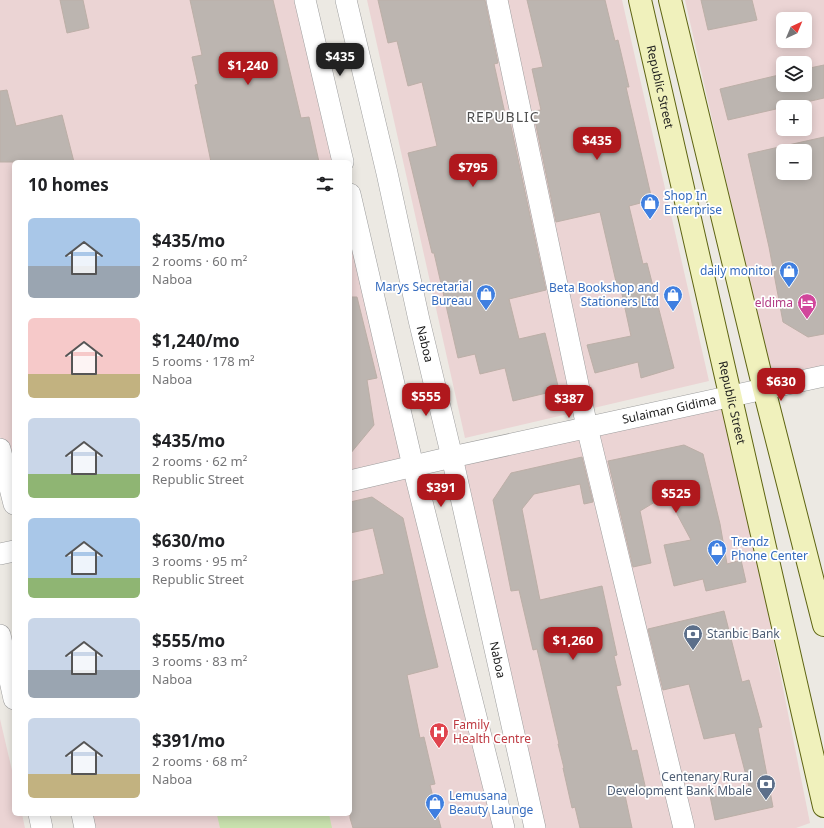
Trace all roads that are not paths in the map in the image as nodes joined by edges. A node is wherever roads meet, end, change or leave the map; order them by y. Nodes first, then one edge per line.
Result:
1 (305, 0) edge
2 (346, 0) edge
3 (497, 0) edge
4 (640, 0) edge
5 (670, 0) edge
6 (343, 160) edge
7 (352, 203) edge
8 (824, 376) edge
9 (764, 389) junction
10 (731, 396) junction
11 (588, 427) junction
12 (0, 449) edge
13 (452, 457) junction
14 (413, 466) junction
15 (352, 481) edge
16 (12, 496) edge
17 (12, 551) edge
18 (0, 554) edge
19 (824, 626) edge
20 (0, 635) edge
21 (12, 690) edge
22 (824, 806) edge
23 (39, 816) edge
24 (82, 816) edge
25 (42, 828) edge
26 (85, 828) edge
27 (504, 828) edge
28 (535, 828) edge
29 (684, 828) edge

1 - 6 street
2 - 13 street, Naboa
3 - 11 street
4 - 10 main road, Republic Street
5 - 9 main road
7 - 14 street
8 - 9 street, Sulaiman Gidima
9 - 10 street, Sulaiman Gidima
9 - 19 main road
10 - 11 street, Sulaiman Gidima
10 - 22 main road, Republic Street
11 - 13 street, Sulaiman Gidima
11 - 29 street
12 - 16 street
13 - 14 street, Sulaiman Gidima
13 - 28 street, Naboa
14 - 15 street, Sulaiman Gidima
14 - 27 street
17 - 18 street
20 - 21 street
23 - 25 street
24 - 26 street

